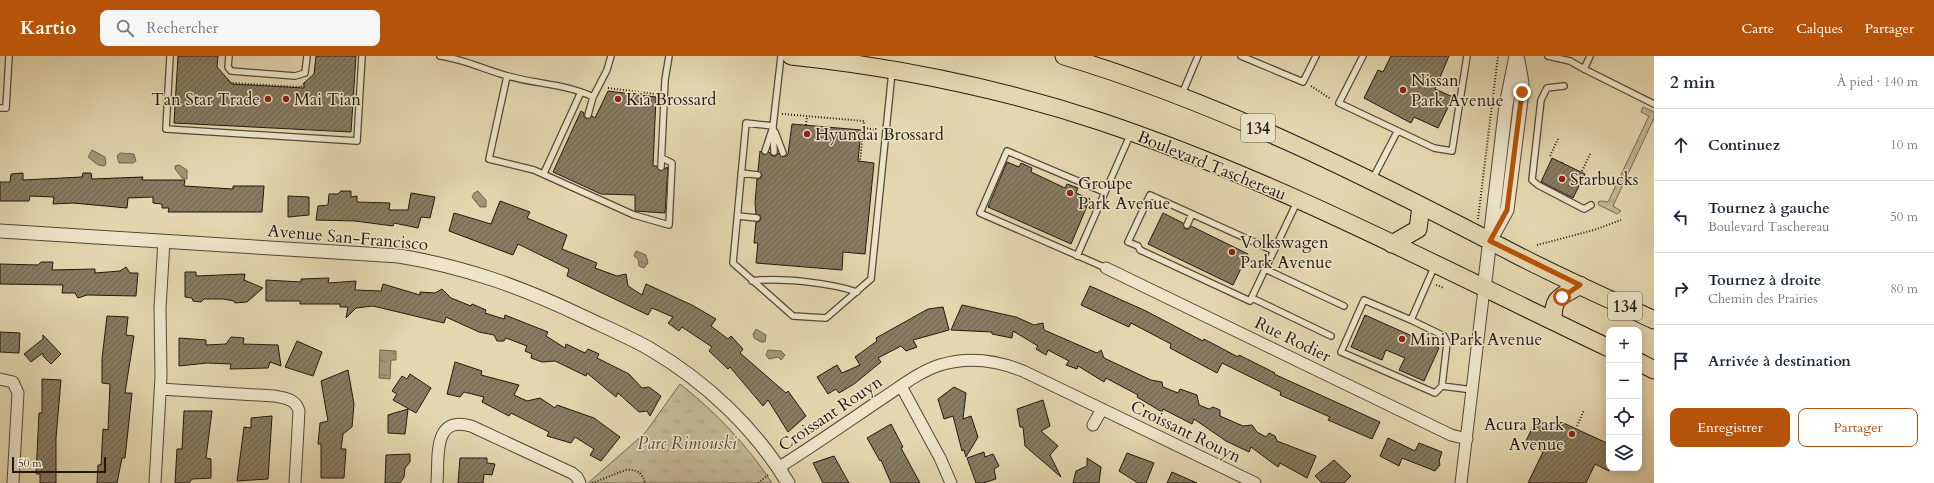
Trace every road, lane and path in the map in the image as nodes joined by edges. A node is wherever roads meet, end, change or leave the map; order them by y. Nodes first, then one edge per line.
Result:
1 (9, 56) edge
2 (170, 56) edge
3 (229, 56) edge
4 (307, 56) edge
5 (362, 56) edge
6 (440, 56) edge
7 (612, 56) edge
8 (669, 56) edge
9 (781, 56) edge
10 (791, 56) edge
11 (1064, 56) edge
12 (1198, 56) edge
13 (1316, 56) edge
14 (1363, 56) edge
15 (1467, 56) edge
16 (1498, 56) edge
17 (1517, 56) edge
18 (1548, 56) edge
19 (1590, 56) edge
20 (1244, 57) edge
21 (892, 69) junction
22 (1584, 70) junction
23 (507, 76) junction
24 (1303, 82) junction
25 (1564, 86) dead end
26 (608, 88) dead end
27 (581, 92) junction
28 (658, 95) dead end
29 (1182, 96) junction
30 (593, 97) junction
31 (1339, 103) junction
32 (1654, 104) edge
33 (0, 108) edge
34 (784, 114) dead end
35 (588, 115) dead end
36 (807, 116) junction
37 (806, 125) dead end
38 (773, 126) junction
39 (864, 128) junction
40 (886, 130) junction
41 (1131, 132) junction
42 (1397, 132) junction
43 (1559, 136) dead end
44 (765, 151) dead end
45 (774, 152) dead end
46 (1591, 152) dead end
47 (783, 153) dead end
48 (1550, 156) dead end
49 (662, 158) junction
50 (860, 162) dead end
51 (661, 167) dead end
52 (1582, 171) dead end
53 (544, 173) junction
54 (740, 173) junction
55 (758, 175) dead end
56 (1371, 182) junction
57 (1104, 192) junction
58 (1298, 200) junction
59 (1480, 202) dead end
60 (1421, 206) junction
61 (1591, 206) dead end
62 (1192, 214) junction
63 (738, 216) junction
64 (757, 218) dead end
65 (1621, 220) dead end
66 (1187, 225) dead end
67 (0, 231) edge
68 (164, 241) junction
69 (1490, 241) junction
70 (1392, 244) junction
71 (1537, 245) dead end
72 (1274, 251) junction
73 (1077, 256) junction
74 (1435, 265) junction
75 (1106, 268) joint
76 (1265, 269) junction
77 (752, 281) junction
78 (1580, 285) junction
79 (1484, 289) junction
80 (857, 292) junction
81 (1252, 298) junction
82 (1344, 306) dead end
83 (1411, 320) junction
84 (1654, 320) edge
85 (1553, 322) junction
86 (1331, 336) dead end
87 (1606, 347) edge
88 (1641, 363) edge
89 (1654, 370) edge
90 (0, 379) edge
91 (901, 386) junction
92 (1442, 386) junction
93 (160, 389) junction
94 (1473, 390) junction
95 (1102, 409) junction
96 (1584, 410) dead end
97 (1093, 425) dead end
98 (1577, 426) dead end
99 (1467, 439) junction
100 (773, 471) junction
101 (13, 483) edge
102 (155, 483) edge
103 (295, 483) edge
104 (437, 483) edge
105 (580, 483) edge
106 (590, 483) edge
107 (645, 483) edge
108 (758, 483) edge
109 (788, 483) edge
110 (951, 483) edge
111 (1255, 483) edge
112 (1462, 483) edge

1 - 33 lane
2 - 5 lane
3 - 4 lane
6 - 23 lane
7 - 30 lane
8 - 49 lane
9 - 38 lane
10 - 21 main road, Boulevard Taschereau / 134
11 - 29 main road, 134
12 - 29 lane
13 - 24 lane
14 - 31 lane
15 - 42 lane
16 - 59 path
17 - 69 street
18 - 22 lane
19 - 22 lane
20 - 24 lane
21 - 40 lane
21 - 41 main road, Boulevard Taschereau / 134
22 - 32 lane
23 - 27 lane
23 - 53 lane
24 - 31 path
25 - 61 lane
26 - 28 path
27 - 30 lane
27 - 53 lane
29 - 56 main road, 134
30 - 35 lane
31 - 42 lane
34 - 36 path
36 - 37 path
36 - 39 path
38 - 44 lane
38 - 45 lane
38 - 47 lane
38 - 54 lane
39 - 40 path
39 - 50 path
40 - 80 lane
41 - 57 lane
41 - 58 main road, Boulevard Taschereau / 134
42 - 56 lane
43 - 48 path
46 - 52 path
49 - 51 lane
49 - 53 lane
54 - 55 lane
54 - 63 lane
56 - 60 main road, 134
57 - 73 lane
57 - 73 lane
58 - 70 main road, Boulevard Taschereau / 134
58 - 72 lane
60 - 69 main road, 134
60 - 70 main road
62 - 66 lane
62 - 72 lane
62 - 81 lane
63 - 64 lane
63 - 77 lane
65 - 71 path
67 - 68 street, Avenue San-Francisco
68 - 93 street
68 - 100 street, Avenue San-Francisco
69 - 78 main road, 134
69 - 79 street
70 - 74 main road, Boulevard Taschereau / 134
72 - 76 lane
73 - 75 lane
74 - 79 main road, Boulevard Taschereau / 134
74 - 83 lane
75 - 99 street, Rue Rodier
76 - 81 lane
76 - 82 lane
77 - 80 lane
77 - 80 lane
78 - 84 main road, 134
78 - 85 main road
79 - 85 main road, Boulevard Taschereau / 134
79 - 94 street
81 - 86 lane
83 - 92 lane
83 - 92 lane
85 - 87 main road, Boulevard Taschereau / 134
88 - 89 main road
90 - 101 street
91 - 95 street, Croissant Rouyn
91 - 100 street, Croissant Rouyn
91 - 110 street, Croissant Rouyn
92 - 94 lane
93 - 102 street
93 - 103 street
94 - 99 street
95 - 97 street
95 - 111 street, Croissant Rouyn
96 - 98 path
99 - 112 street
100 - 108 path
100 - 109 street, Avenue San-Francisco
104 - 105 street
106 - 107 path

